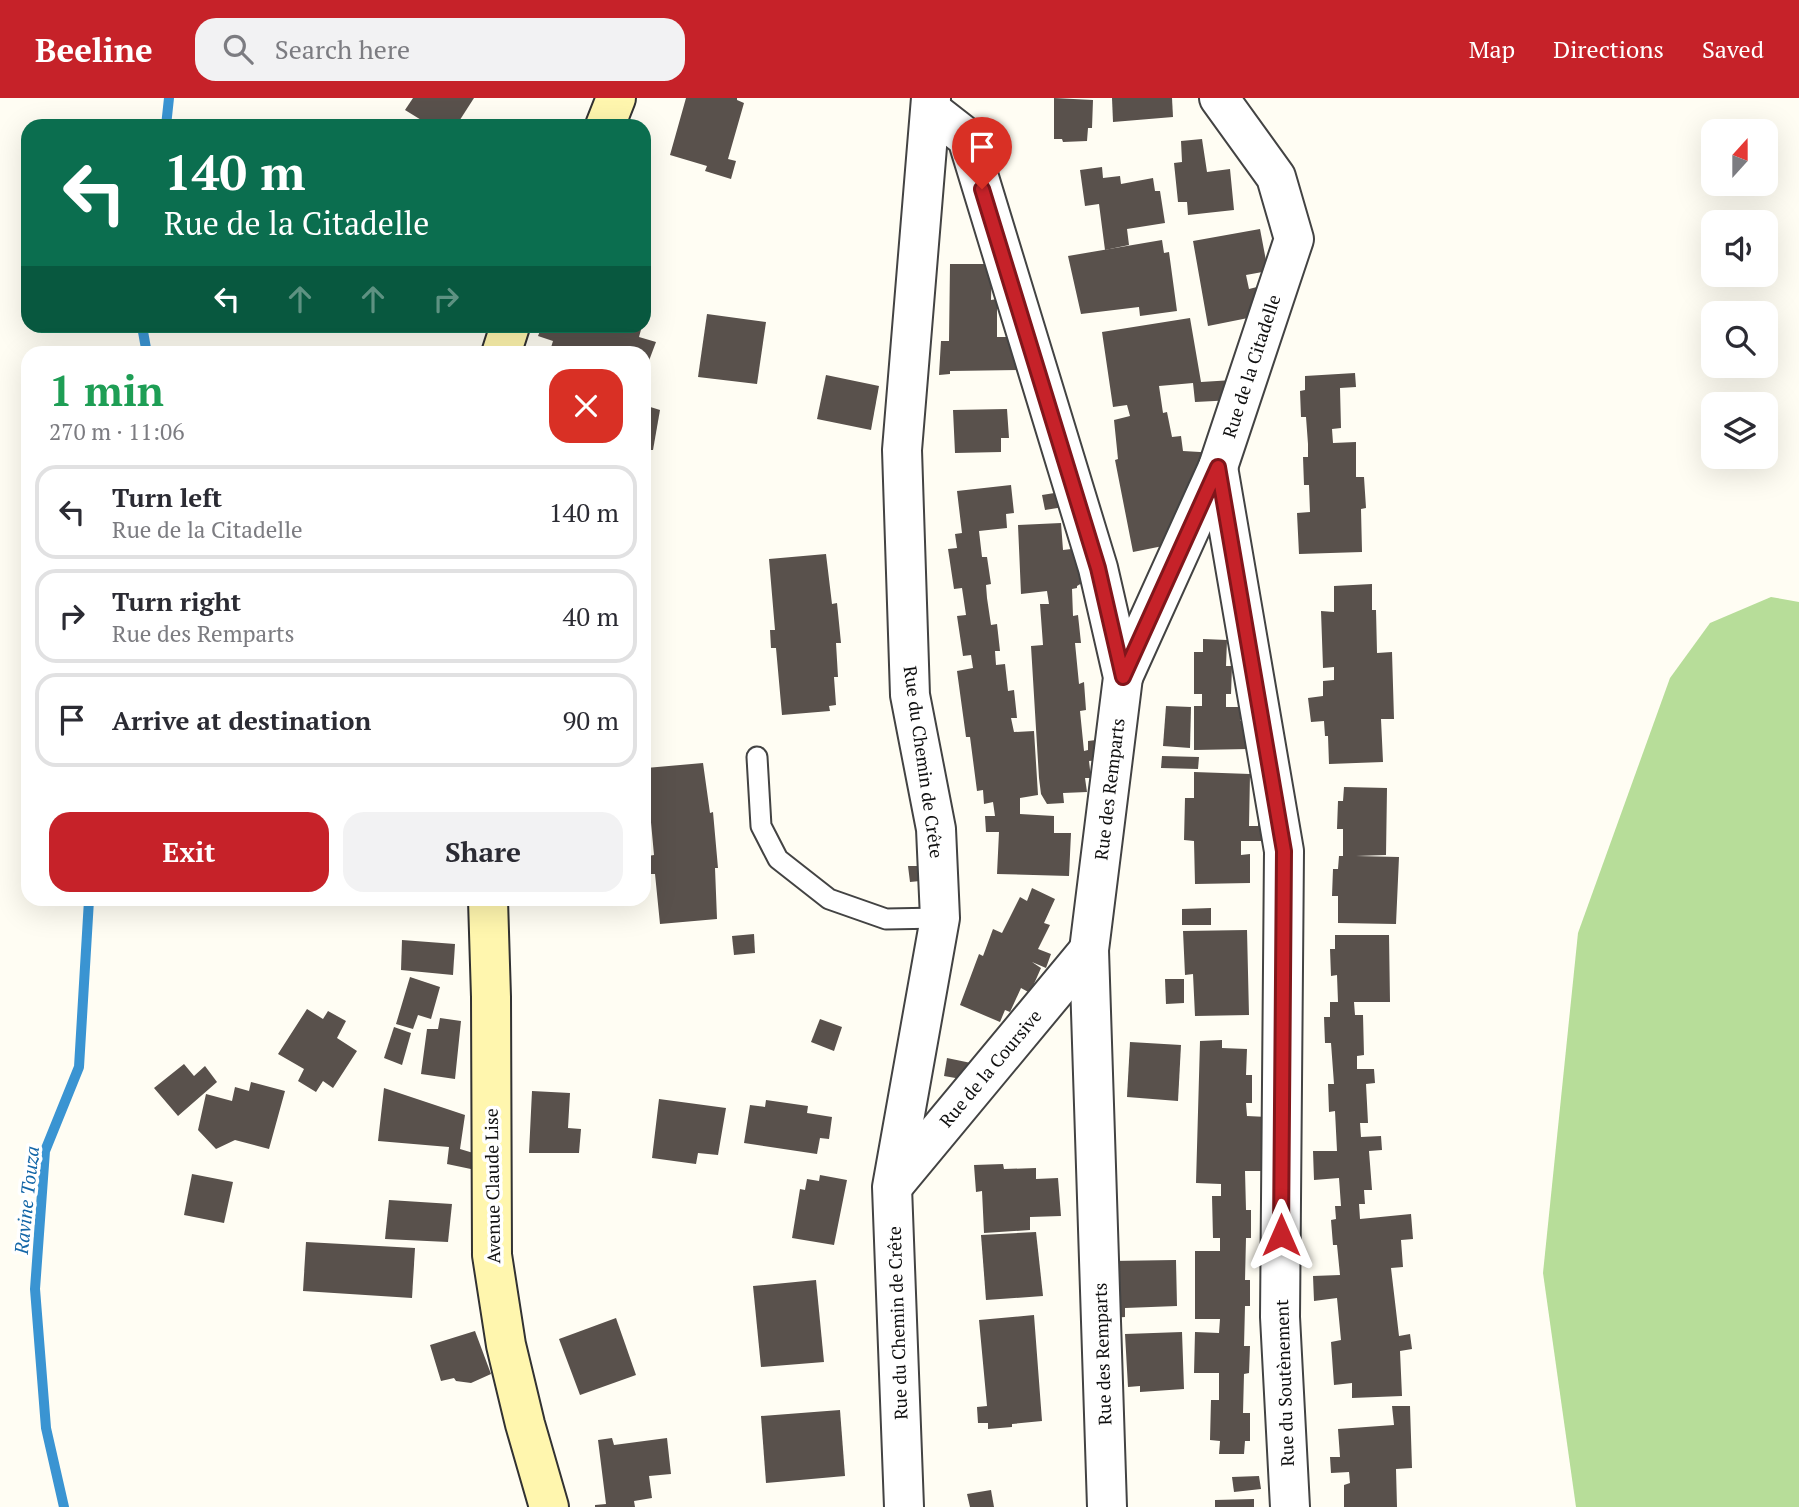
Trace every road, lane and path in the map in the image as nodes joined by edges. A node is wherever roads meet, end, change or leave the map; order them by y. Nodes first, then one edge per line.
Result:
1 (615, 98) edge
2 (1219, 98) edge
3 (931, 104) edge
4 (608, 119) edge
5 (1218, 467) junction
6 (1123, 677) junction
7 (757, 757) dead end
8 (488, 906) edge
9 (940, 918) junction
10 (1089, 950) junction
11 (892, 1187) junction
12 (549, 1507) edge
13 (904, 1507) edge
14 (1107, 1507) edge
15 (1290, 1507) edge

1 - 4 street
2 - 5 street, Rue de la Citadelle
3 - 6 street, Rue des Remparts
3 - 9 street, Rue du Chemin de Crête
5 - 6 street, Rue de la Citadelle
5 - 15 street, Rue du Soutènement
6 - 10 street, Rue des Remparts
7 - 9 lane
8 - 12 street, Avenue Claude Lise
9 - 11 street, Rue du Chemin de Crête
10 - 11 street, Rue de la Coursive
10 - 14 street, Rue des Remparts
11 - 13 street, Rue du Chemin de Crête

